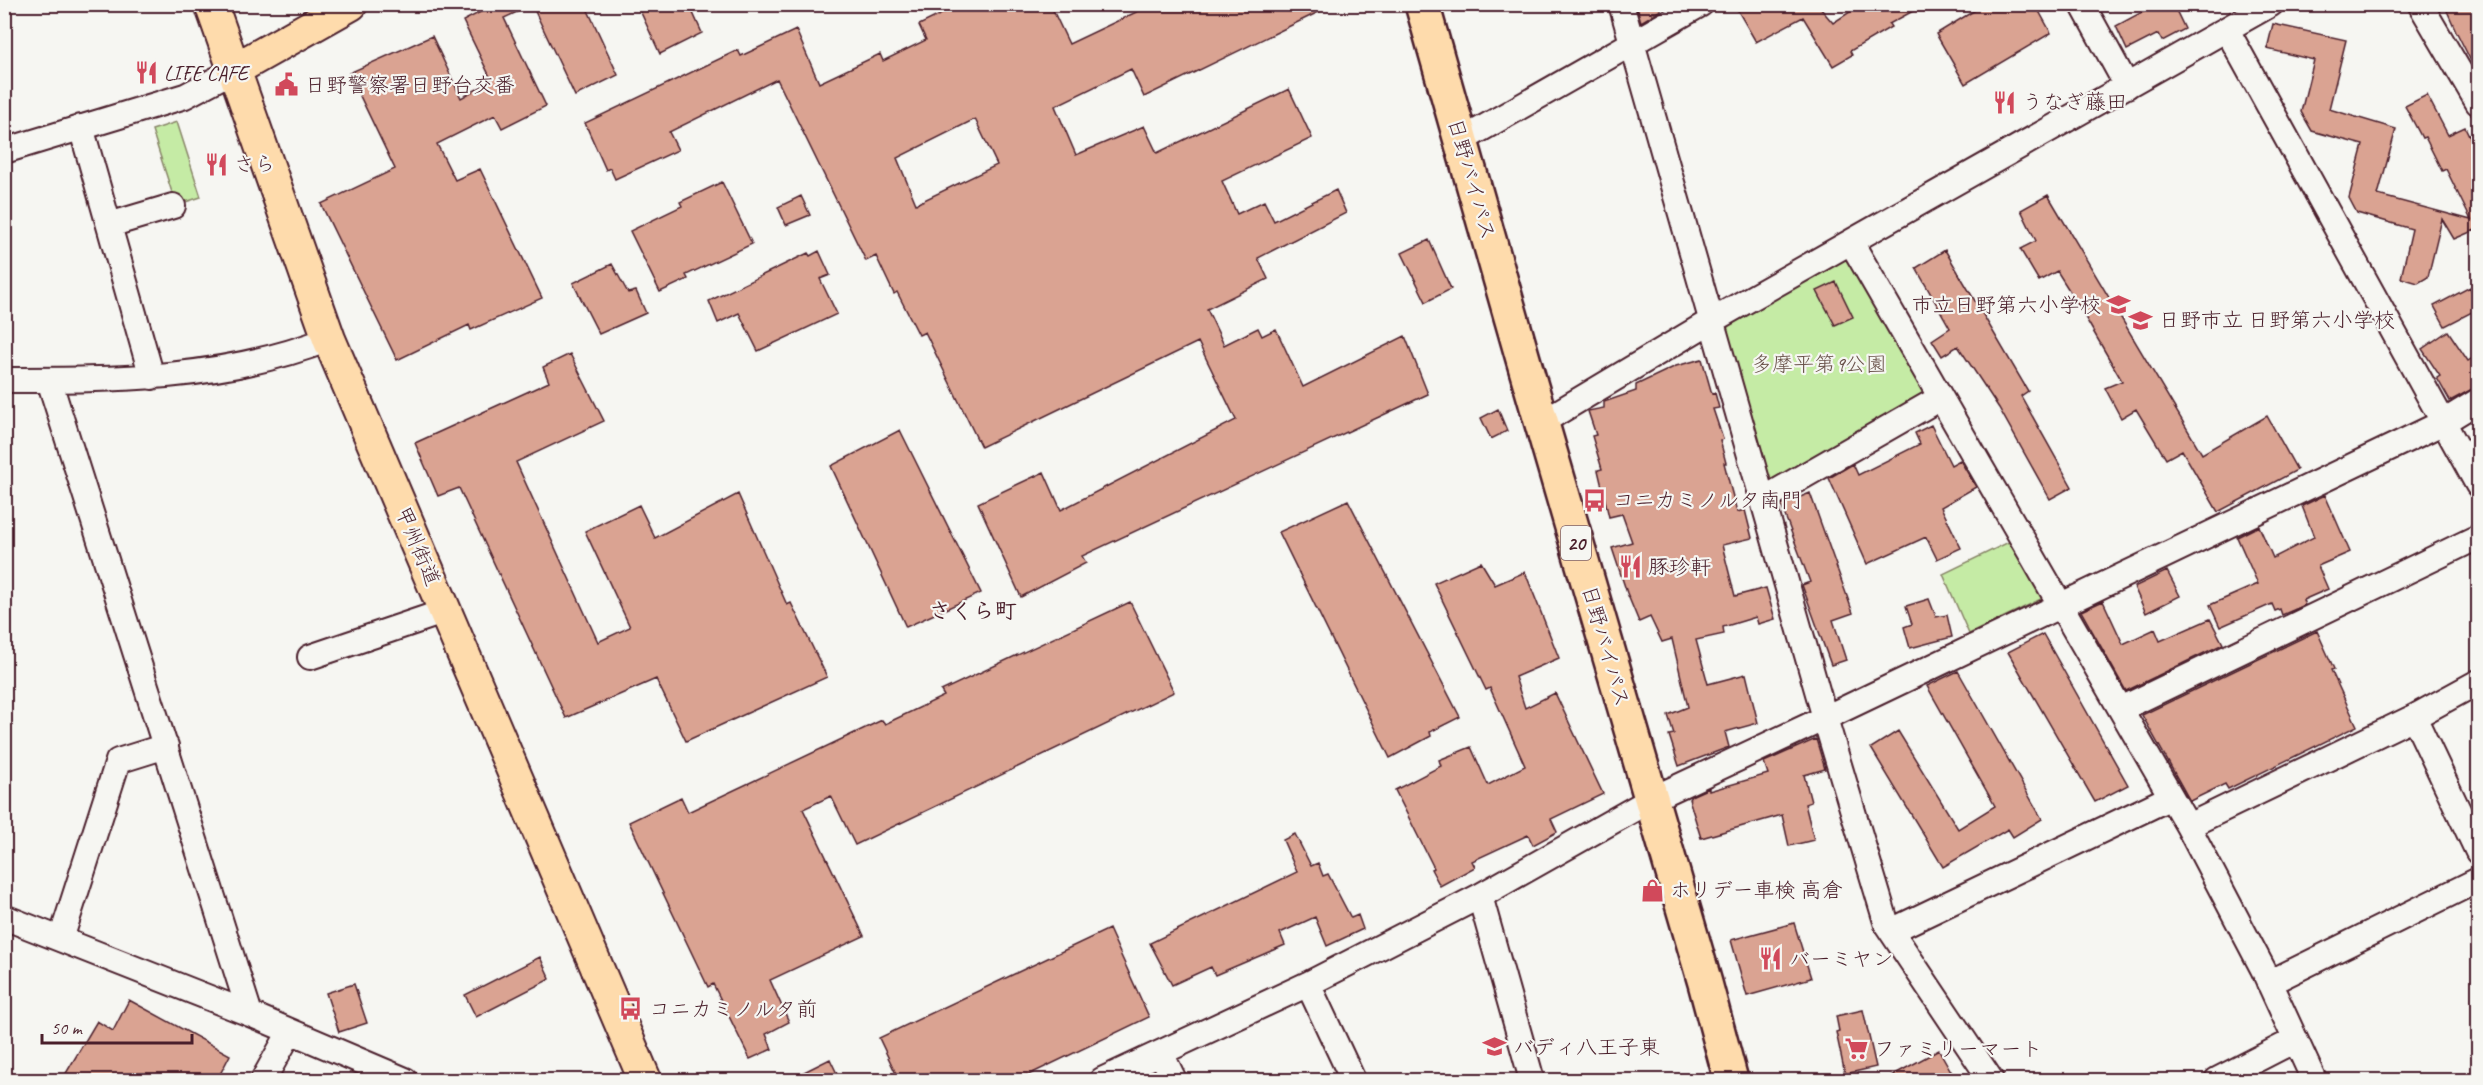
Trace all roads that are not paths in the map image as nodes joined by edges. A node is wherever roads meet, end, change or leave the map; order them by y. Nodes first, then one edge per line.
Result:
1 (211, 4) edge
2 (351, 4) edge
3 (1422, 4) edge
4 (1621, 4) edge
5 (1701, 4) edge
6 (2082, 4) edge
7 (2271, 4) edge
8 (2420, 4) edge
9 (2227, 30) junction
10 (1633, 44) junction
11 (234, 70) junction
12 (2127, 86) junction
13 (2478, 103) edge
14 (81, 128) junction
15 (1462, 140) junction
16 (4, 151) edge
17 (173, 206) dead end
18 (109, 225) junction
19 (1851, 242) junction
20 (1711, 321) junction
21 (329, 339) junction
22 (152, 377) junction
23 (4, 380) edge
24 (49, 380) junction
25 (1940, 398) junction
26 (2478, 401) edge
27 (1542, 422) junction
28 (2442, 423) junction
29 (2478, 485) edge
30 (1762, 500) junction
31 (2478, 537) edge
32 (2059, 605) junction
33 (446, 611) junction
34 (310, 657) dead end
35 (2478, 682) edge
36 (2121, 709) junction
37 (2414, 717) junction
38 (1825, 718) junction
39 (166, 746) junction
40 (2171, 797) junction
41 (1650, 800) junction
42 (2188, 826) junction
43 (2478, 852) edge
44 (2478, 880) edge
45 (1480, 896) junction
46 (4, 917) edge
47 (1891, 931) junction
48 (60, 939) junction
49 (2269, 983) junction
50 (1308, 984) junction
51 (250, 1014) junction
52 (290, 1032) junction
53 (2295, 1040) junction
54 (1161, 1053) junction
55 (263, 1080) edge
56 (405, 1080) edge
57 (645, 1080) edge
58 (1102, 1080) edge
59 (1174, 1080) edge
60 (1353, 1080) edge
61 (1532, 1080) edge
62 (1731, 1080) edge
63 (1991, 1080) edge
64 (2217, 1080) edge
65 (2314, 1080) edge

1 - 11 main road, 甲州街道
2 - 11 main road
3 - 15 highway, 日野バイパス / 20
4 - 10 street
5 - 10 street
6 - 12 street
7 - 9 street
8 - 13 street
9 - 12 street
9 - 28 street
10 - 15 street
10 - 20 street
11 - 14 street
11 - 21 main road, 甲州街道
12 - 19 street
14 - 16 street
14 - 18 street
15 - 27 highway, 日野バイパス / 20
17 - 18 street
18 - 22 street
19 - 20 street
19 - 25 street
20 - 27 street
20 - 30 street
21 - 22 street
21 - 33 main road, 甲州街道
22 - 24 street
23 - 24 street
24 - 39 street
25 - 30 street
25 - 32 street
26 - 28 street
27 - 41 highway, 日野バイパス / 20
28 - 29 street
28 - 32 street
30 - 38 street
31 - 36 street
32 - 36 street
32 - 38 street
33 - 34 street
33 - 57 main road, 甲州街道
35 - 37 street
36 - 40 street
37 - 42 street
37 - 43 street
38 - 41 street
38 - 47 street
39 - 48 street
39 - 51 street
40 - 42 street
40 - 47 street
41 - 45 street
41 - 62 highway, 日野バイパス / 20
42 - 49 street
44 - 49 street
45 - 50 street
45 - 61 street
46 - 48 street
47 - 63 street
48 - 51 street
49 - 53 street
50 - 54 street
50 - 60 street
51 - 52 street
52 - 55 street
52 - 56 street
53 - 64 street
53 - 65 street
54 - 58 street
54 - 59 street

